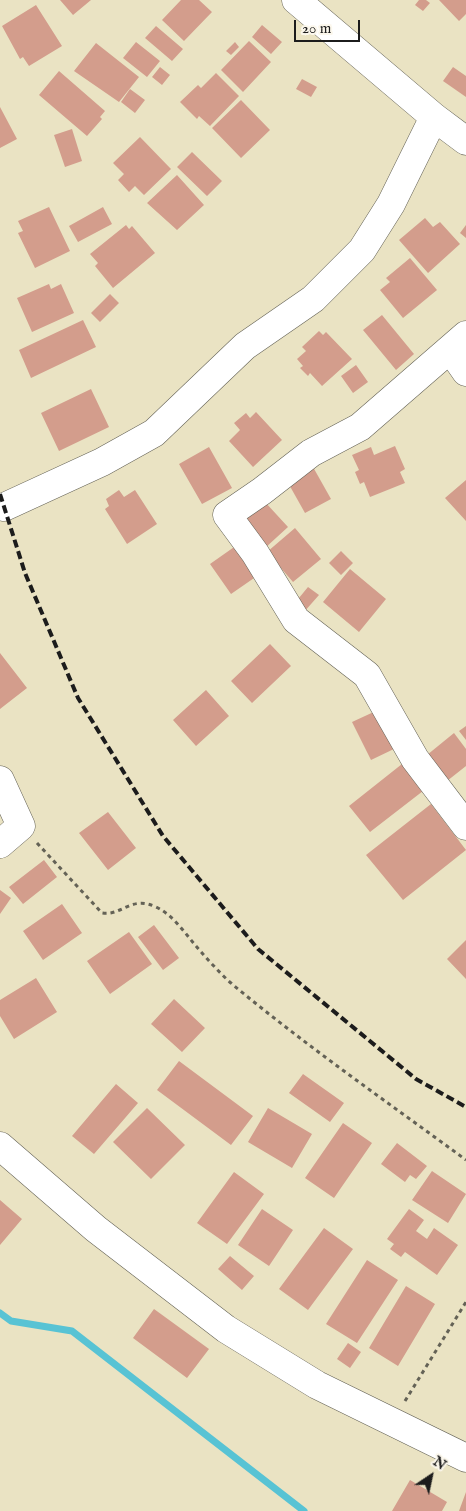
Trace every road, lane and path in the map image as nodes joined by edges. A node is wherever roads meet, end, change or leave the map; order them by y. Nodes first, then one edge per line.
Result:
1 (296, 0) edge
2 (434, 117) junction
3 (466, 141) edge
4 (461, 340) edge
5 (466, 372) edge
6 (4, 507) dead end
7 (0, 780) edge
8 (22, 826) junction
9 (466, 826) edge
10 (0, 844) edge
11 (0, 1146) edge
12 (466, 1160) edge
13 (466, 1302) edge
14 (391, 1423) junction
15 (466, 1458) edge

1 - 2 street
2 - 3 street
2 - 6 street
4 - 5 street
4 - 9 street
7 - 8 street
8 - 10 street
8 - 12 path
11 - 14 street
13 - 14 path
14 - 15 street

